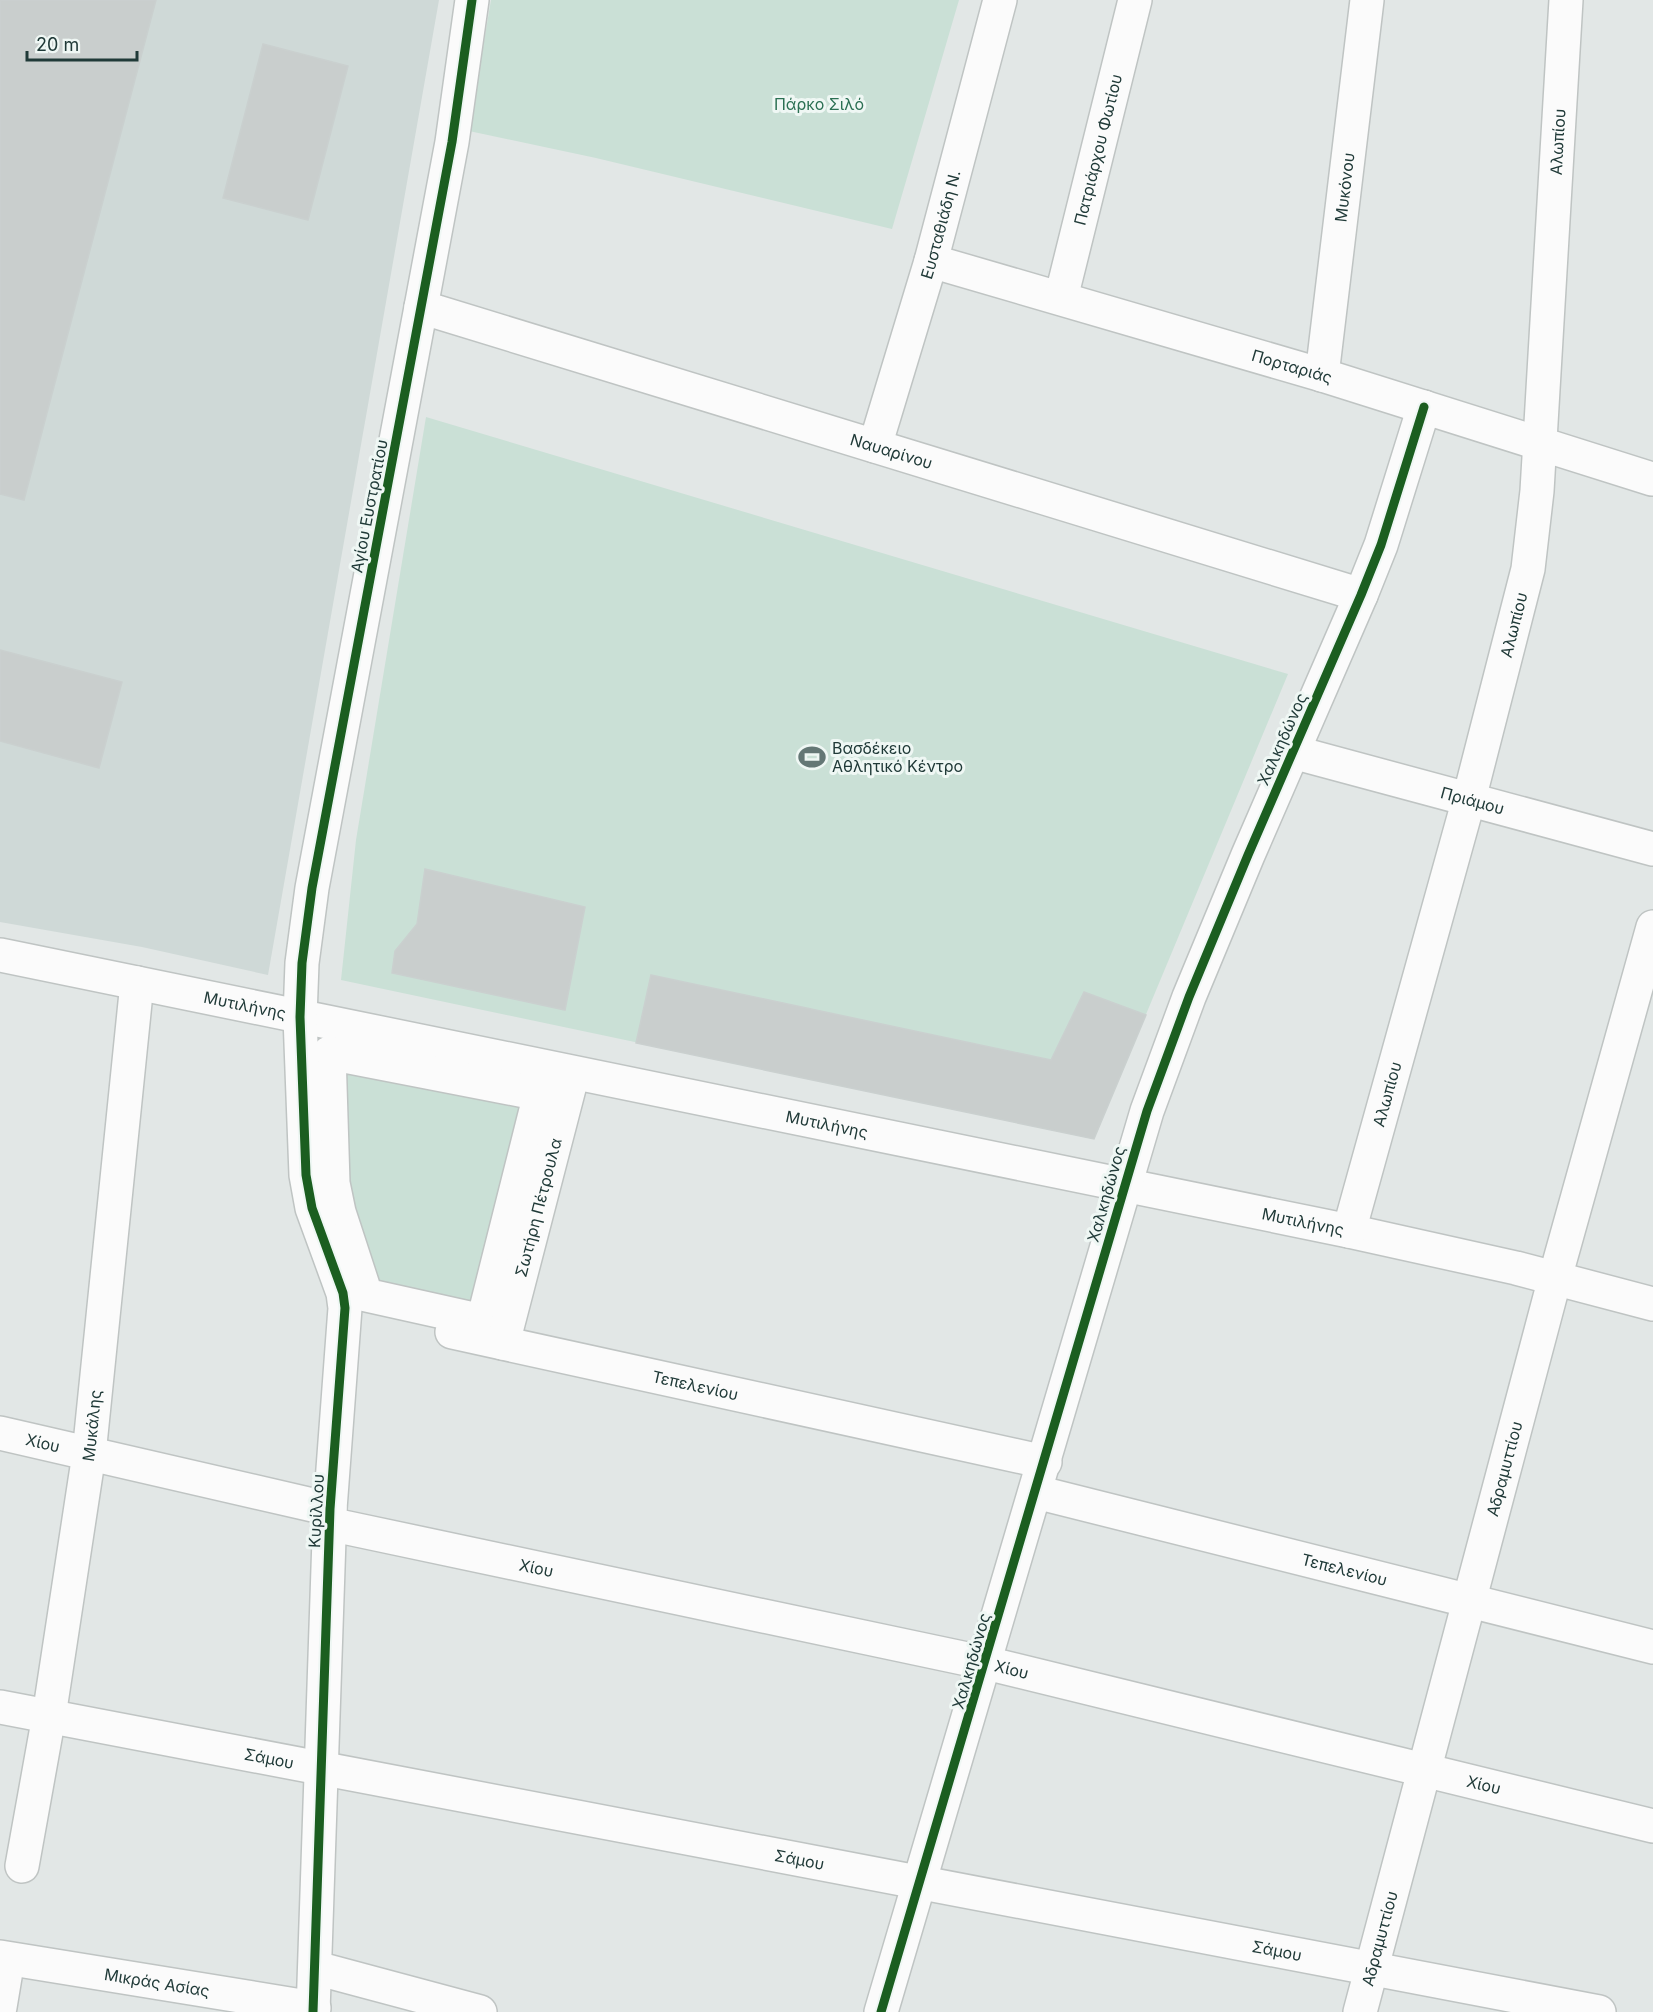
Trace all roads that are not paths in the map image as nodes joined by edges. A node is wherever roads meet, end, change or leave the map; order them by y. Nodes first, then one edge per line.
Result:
1 (472, 0) edge
2 (1000, 0) edge
3 (1135, 0) edge
4 (1367, 0) edge
5 (1566, 0) edge
6 (931, 261) junction
7 (1061, 298) junction
8 (422, 307) junction
9 (1322, 375) junction
10 (1424, 407) junction
11 (1540, 443) junction
12 (875, 446) junction
13 (1652, 479) edge
14 (1362, 595) junction
15 (1293, 752) junction
16 (1468, 799) junction
17 (1653, 849) edge
18 (1653, 927) edge
19 (0, 956) edge
20 (137, 983) junction
21 (300, 1017) junction
22 (573, 1073) junction
23 (540, 1094) joint
24 (1124, 1186) junction
25 (1349, 1231) junction
26 (1555, 1278) junction
27 (1653, 1304) edge
28 (345, 1308) junction
29 (503, 1343) junction
30 (0, 1433) edge
31 (89, 1454) junction
32 (1041, 1477) junction
33 (329, 1516) junction
34 (1470, 1601) junction
35 (1653, 1647) edge
36 (986, 1663) junction
37 (0, 1707) edge
38 (49, 1716) junction
39 (322, 1768) junction
40 (1425, 1771) junction
41 (1653, 1826) edge
42 (22, 1866) dead end
43 (921, 1882) junction
44 (4, 1958) edge
45 (316, 1968) junction
46 (1371, 1970) junction
47 (0, 2007) edge
48 (314, 2010) edge
49 (480, 2012) edge
50 (881, 2012) edge
51 (1360, 2012) edge
52 (1599, 2012) edge

1 - 8 street, Αγίου Ευστρατίου
2 - 6 street, Ευσταθιάδη Ν.
3 - 7 street, Πατριάρχου Φωτίου
4 - 9 street, Μυκόνου
5 - 11 street, Αλωπίου
6 - 7 street, Πορταριάς
6 - 12 street, Ευσταθιάδη Ν.
7 - 9 street, Πορταριάς
8 - 12 street, Ναυαρίνου
8 - 21 street, Αγίου Ευστρατίου
9 - 10 street, Πορταριάς
10 - 11 street, Πορταριάς
10 - 14 street, Χαλκηδώνος
11 - 13 street, Πορταριάς
11 - 16 street, Αλωπίου
12 - 14 street, Ναυαρίνου
14 - 15 street, Χαλκηδώνος
15 - 16 street, Πριάμου
15 - 24 street, Χαλκηδώνος
16 - 17 street, Πριάμου
16 - 25 street, Αλωπίου
18 - 26 street, Αδραμυττίου
19 - 20 street, Μυτιλήνης
20 - 21 street, Μυτιλήνης
20 - 31 street, Μυκάλης
21 - 22 street, Μυτιλήνης
21 - 28 street, Κυρίλλου
22 - 24 street, Μυτιλήνης
22 - 29 street, Σωτήρη Πέτρουλα
23 - 23 street
24 - 25 street, Μυτιλήνης
24 - 32 street, Χαλκηδώνος
25 - 26 street, Μυτιλήνης
26 - 27 street, Μυτιλήνης
26 - 34 street, Αδραμυττίου
28 - 29 street, Τεπελενίου
28 - 33 street, Κυρίλλου
29 - 32 street, Τεπελενίου
30 - 31 street, Χίου
31 - 33 street, Χίου
31 - 38 street, Μυκάλης
32 - 34 street, Τεπελενίου
32 - 36 street, Χαλκηδώνος
33 - 36 street, Χίου
33 - 39 street, Κυρίλλου
34 - 35 street, Τεπελενίου
34 - 40 street, Αδραμυττίου
36 - 40 street, Χίου
36 - 43 street, Χαλκηδώνος
37 - 38 street, Σάμου
38 - 39 street, Σάμου
38 - 42 street, Μυκάλης
39 - 43 street, Σάμου
39 - 45 street, Κυρίλλου
40 - 41 street, Χίου
40 - 46 street, Αδραμυττίου
43 - 46 street, Σάμου
43 - 50 street, Χαλκηδώνος
44 - 47 street
44 - 48 street, Μικράς Ασίας
45 - 48 street, Κυρίλλου
45 - 49 street
46 - 51 street, Αδραμυττίου
46 - 52 street, Σάμου

